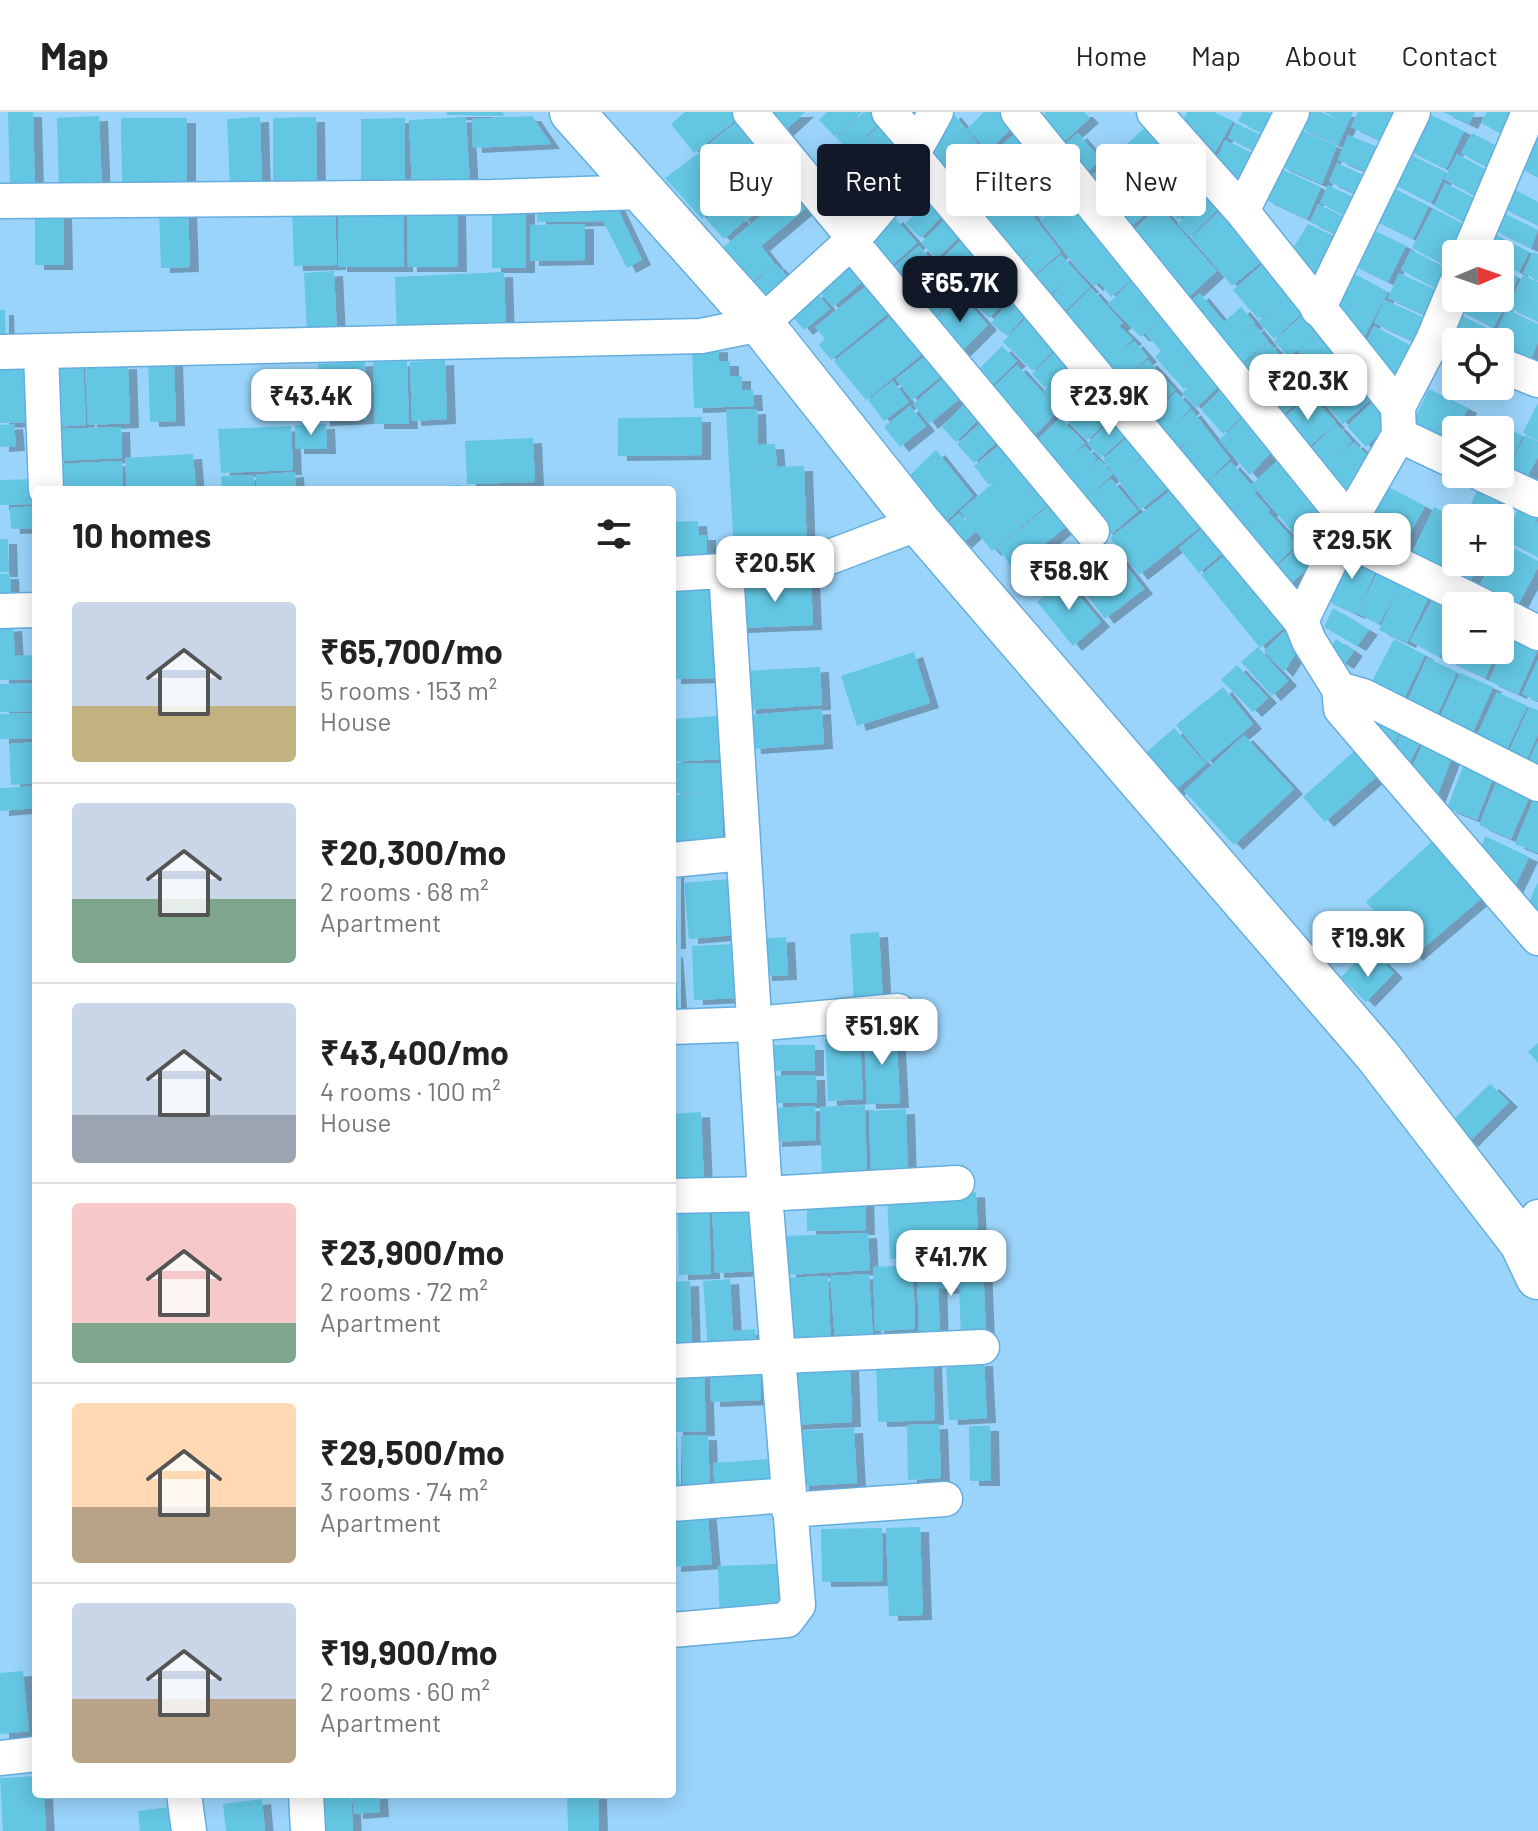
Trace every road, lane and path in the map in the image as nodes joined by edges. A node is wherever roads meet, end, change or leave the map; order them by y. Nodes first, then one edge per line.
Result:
1 (572, 112) edge
2 (750, 112) edge
3 (889, 112) edge
4 (936, 112) edge
5 (1018, 112) edge
6 (1292, 112) edge
7 (1413, 112) edge
8 (1529, 112) edge
9 (1166, 118) edge
10 (911, 144) edge
11 (918, 144) edge
12 (930, 177) edge
13 (643, 192) junction
14 (0, 201) edge
15 (1242, 211) junction
16 (873, 216) edge
17 (852, 240) junction
18 (1475, 240) edge
19 (1318, 309) junction
20 (761, 324) junction
21 (1442, 347) edge
22 (0, 352) edge
23 (41, 352) junction
24 (1514, 368) edge
25 (1536, 374) edge
26 (1399, 421) junction
27 (1442, 452) edge
28 (46, 486) edge
29 (1512, 488) edge
30 (1538, 500) edge
31 (919, 523) junction
32 (1346, 530) junction
33 (1092, 531) dead end
34 (726, 571) junction
35 (676, 574) edge
36 (1458, 592) edge
37 (32, 610) edge
38 (0, 611) edge
39 (1301, 621) junction
40 (1514, 621) edge
41 (1538, 633) edge
42 (1339, 689) junction
43 (1538, 784) edge
44 (743, 853) junction
45 (676, 860) edge
46 (1538, 938) edge
47 (898, 1011) dead end
48 (754, 1024) junction
49 (676, 1027) edge
50 (957, 1183) dead end
51 (765, 1194) junction
52 (676, 1196) edge
53 (1533, 1245) edge
54 (982, 1347) dead end
55 (777, 1357) junction
56 (676, 1361) edge
57 (945, 1499) dead end
58 (788, 1502) junction
59 (676, 1504) edge
60 (676, 1630) edge
61 (32, 1754) edge
62 (0, 1758) edge
63 (188, 1798) edge
64 (306, 1798) edge
65 (189, 1831) edge
66 (308, 1831) edge

1 - 13 street
2 - 17 street
3 - 10 street
4 - 11 street
5 - 32 street
6 - 15 street
7 - 19 street
8 - 18 street
9 - 15 street
12 - 39 street
13 - 14 street
13 - 20 street
15 - 19 street
16 - 17 street
17 - 20 street
17 - 33 street
19 - 26 street
20 - 23 street
20 - 31 street
21 - 26 street
22 - 23 street
23 - 28 street
24 - 25 street
26 - 27 street
26 - 32 street
29 - 30 street
31 - 34 street
31 - 53 street
32 - 36 street
32 - 39 street
34 - 35 street
34 - 44 street
37 - 38 street
39 - 42 street
40 - 41 street
42 - 43 street
42 - 46 street
44 - 45 street
44 - 48 street
47 - 48 street
48 - 49 street
48 - 51 street
50 - 51 street
51 - 52 street
51 - 55 street
54 - 55 street
55 - 56 street
55 - 58 street
57 - 58 street
58 - 59 street
58 - 60 street
61 - 62 street
63 - 65 street
64 - 66 street

